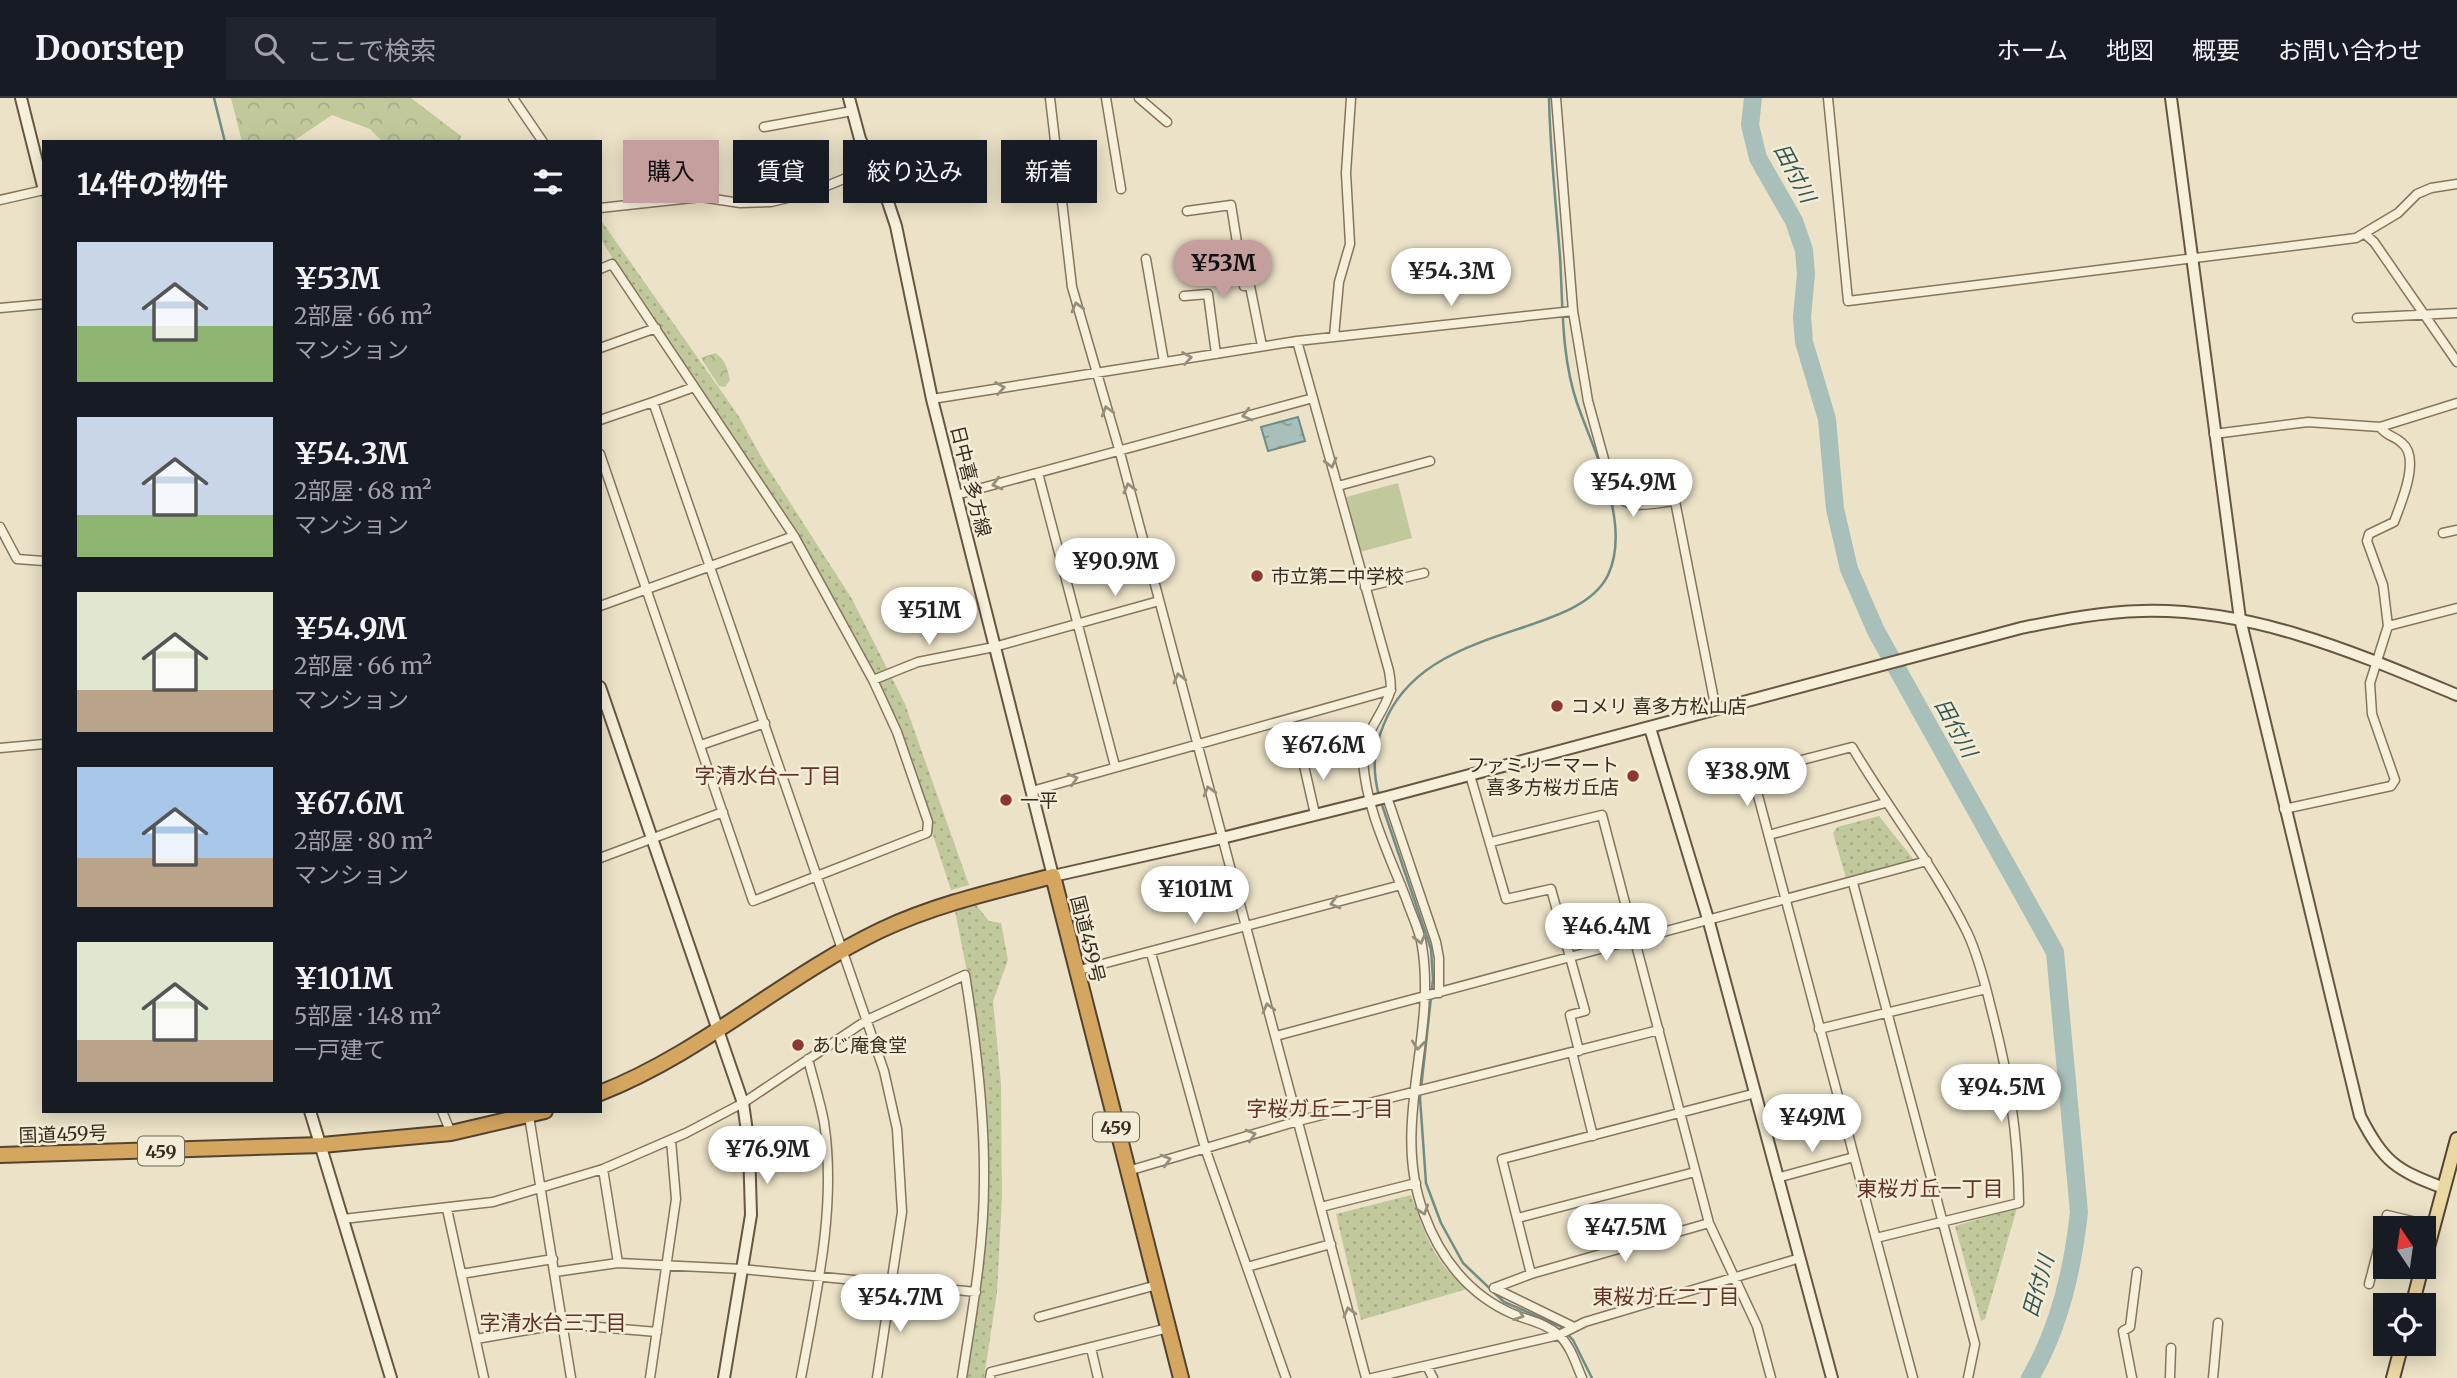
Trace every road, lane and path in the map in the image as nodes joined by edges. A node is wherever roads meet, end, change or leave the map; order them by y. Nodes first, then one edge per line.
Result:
1 (21, 98) edge
2 (513, 98) edge
3 (849, 98) edge
4 (1050, 98) edge
5 (1106, 98) edge
6 (1139, 98) edge
7 (1351, 98) edge
8 (1556, 98) edge
9 (1828, 98) edge
10 (2171, 98) edge
11 (852, 111) junction
12 (1167, 122) dead end
13 (764, 127) dead end
14 (542, 140) edge
15 (863, 140) edge
16 (843, 179) edge
17 (42, 182) edge
18 (2457, 184) edge
19 (42, 190) edge
20 (1121, 190) dead end
21 (0, 200) edge
22 (887, 203) edge
23 (602, 208) edge
24 (1187, 211) dead end
25 (2366, 235) junction
26 (2195, 258) junction
27 (1146, 259) dead end
28 (602, 268) edge
29 (1184, 296) dead end
30 (42, 304) edge
31 (0, 308) edge
32 (1573, 311) junction
33 (2457, 313) edge
34 (2422, 315) junction
35 (2357, 318) dead end
36 (656, 328) junction
37 (1334, 337) junction
38 (1297, 341) junction
39 (1262, 346) junction
40 (602, 347) edge
41 (1216, 354) junction
42 (1164, 362) junction
43 (2457, 362) edge
44 (1095, 373) junction
45 (694, 387) junction
46 (1313, 398) junction
47 (932, 399) junction
48 (653, 402) junction
49 (2457, 403) edge
50 (602, 420) edge
51 (2380, 427) junction
52 (2214, 434) junction
53 (1119, 449) junction
54 (602, 460) edge
55 (1430, 461) dead end
56 (1038, 473) junction
57 (1338, 486) junction
58 (956, 495) junction
59 (0, 527) edge
60 (2457, 530) edge
61 (2443, 533) dead end
62 (794, 536) junction
63 (4, 543) edge
64 (42, 561) edge
65 (710, 567) junction
66 (1424, 573) dead end
67 (1365, 587) junction
68 (646, 589) junction
69 (1159, 601) junction
70 (602, 605) edge
71 (2457, 608) edge
72 (2241, 620) junction
73 (1079, 623) junction
74 (2388, 626) junction
75 (994, 647) junction
76 (2378, 662) junction
77 (873, 680) junction
78 (1391, 690) junction
79 (602, 693) edge
80 (2457, 695) edge
81 (1716, 710) junction
82 (765, 723) junction
83 (1650, 728) junction
84 (42, 744) edge
85 (1196, 744) junction
86 (701, 746) junction
87 (0, 748) edge
88 (1302, 757) dead end
89 (1115, 766) junction
90 (1469, 775) junction
91 (1032, 791) junction
92 (1387, 797) junction
93 (1370, 800) junction
94 (1885, 803) junction
95 (2284, 809) junction
96 (723, 812) junction
97 (1315, 814) junction
98 (1769, 835) junction
99 (652, 838) junction
100 (1222, 838) junction
101 (1491, 842) junction
102 (602, 857) edge
103 (1927, 861) junction
104 (817, 876) junction
105 (1053, 876) junction
106 (1853, 883) junction
107 (1401, 885) junction
108 (1786, 900) junction
109 (1709, 922) junction
110 (1246, 927) junction
111 (1635, 941) junction
112 (844, 950) junction
113 (1151, 953) junction
114 (1570, 956) junction
115 (1076, 971) junction
116 (1986, 989) junction
117 (1439, 993) junction
118 (1424, 996) junction
119 (1887, 1013) junction
120 (867, 1020) junction
121 (720, 1029) junction
122 (1819, 1029) junction
123 (1659, 1030) junction
124 (1276, 1036) junction
125 (1576, 1052) junction
126 (808, 1059) junction
127 (602, 1092) edge
128 (1756, 1093) junction
129 (1413, 1094) junction
130 (743, 1103) junction
131 (311, 1113) edge
132 (443, 1113) edge
133 (539, 1113) edge
134 (1681, 1115) junction
135 (529, 1116) junction
136 (1298, 1121) junction
137 (451, 1133) junction
138 (1593, 1136) junction
139 (2457, 1139) edge
140 (671, 1140) junction
141 (322, 1145) junction
142 (1205, 1148) junction
143 (0, 1156) edge
144 (1853, 1157) junction
145 (603, 1170) junction
146 (1128, 1171) junction
147 (1695, 1172) junction
148 (1777, 1178) junction
149 (1416, 1183) junction
150 (2444, 1188) junction
151 (541, 1190) junction
152 (1321, 1207) junction
153 (447, 1209) junction
154 (2436, 1216) edge
155 (1518, 1218) junction
156 (343, 1219) junction
157 (1943, 1221) junction
158 (1709, 1223) junction
159 (1876, 1238) junction
160 (1331, 1244) junction
161 (1800, 1258) junction
162 (553, 1259) junction
163 (618, 1263) junction
164 (668, 1266) junction
165 (1247, 1267) junction
166 (2373, 1268) edge
167 (742, 1269) junction
168 (555, 1272) junction
169 (2137, 1272) dead end
170 (461, 1274) junction
171 (1531, 1274) junction
172 (819, 1277) junction
173 (1736, 1278) junction
174 (894, 1284) junction
175 (2369, 1284) dead end
176 (1157, 1285) junction
177 (976, 1292) junction
178 (1039, 1317) dead end
179 (2218, 1323) dead end
180 (563, 1324) junction
181 (1574, 1327) junction
182 (1168, 1328) junction
183 (657, 1332) junction
184 (1559, 1335) junction
185 (475, 1339) junction
186 (1091, 1348) junction
187 (2171, 1348) dead end
188 (2399, 1356) edge
189 (1427, 1366) junction
190 (391, 1378) edge
191 (484, 1378) edge
192 (570, 1378) edge
193 (650, 1378) edge
194 (724, 1378) edge
195 (801, 1378) edge
196 (877, 1378) edge
197 (962, 1378) edge
198 (990, 1378) edge
199 (1098, 1378) edge
200 (1181, 1378) edge
201 (1286, 1378) edge
202 (1366, 1378) edge
203 (1374, 1378) edge
204 (1433, 1378) edge
205 (1582, 1378) edge
206 (1771, 1378) edge
207 (1832, 1378) edge
208 (1913, 1378) edge
209 (1968, 1378) edge
210 (2132, 1378) edge
211 (2171, 1378) edge
212 (2213, 1378) edge
213 (2393, 1378) edge

1 - 17 street
2 - 14 street
3 - 11 street, 日中喜多方線
44 -> 4 street
5 - 20 street
6 - 12 street
7 - 37 street
8 - 32 street
9 - 26 street
10 - 26 street
11 - 13 street
11 - 15 street, 日中喜多方線
16 - 23 street
18 - 25 street
19 - 21 street
22 - 47 street, 日中喜多方線
24 - 39 street
25 - 26 street
25 - 34 street
26 - 52 street
27 - 42 street
28 - 36 street
29 - 41 street
30 - 31 street
32 - 37 street
32 - 81 street
33 - 34 street
34 - 35 street
34 - 43 street
36 - 40 street
36 - 45 street
37 - 38 street
38 - 39 street
38 - 46 street
39 - 41 street
42 -> 41 street
42 - 44 street
47 -> 44 street
53 -> 44 street
45 - 48 street
45 - 62 street
46 -> 53 street
46 -> 57 street
47 - 58 street, 日中喜多方線
48 - 50 street
48 - 65 street
49 - 51 street
51 - 52 street
51 - 74 street
52 - 72 street
53 - 56 street
69 -> 53 street
54 - 68 street
55 - 57 street
56 -> 58 street
56 - 73 street
57 - 67 street
58 - 75 street, 日中喜多方線
59 - 63 street
60 - 61 street
62 - 65 street
62 - 77 street
63 - 64 street
65 - 68 street
65 - 82 street
66 - 67 street
67 - 78 street
68 - 70 street
68 - 86 street
69 - 73 street
85 -> 69 street
71 - 74 street
72 - 76 street
72 - 81 street
72 - 95 street
73 - 75 street
73 - 89 street
74 - 76 street
75 - 77 street
75 - 91 street, 日中喜多方線
76 - 80 street
76 - 95 street
77 - 104 street
78 - 85 street
78 - 93 street
79 - 99 street
81 - 83 street
82 - 86 street
82 - 104 street
83 - 90 street
83 - 109 street
84 - 87 street
85 - 89 street
100 -> 85 street
86 - 96 street
88 - 97 street
91 -> 89 street
90 - 92 street
90 - 101 street
91 - 105 street, 日中喜多方線
92 - 93 street
92 - 117 street
93 - 97 street
93 - 107 street
94 - 98 street
94 - 98 street
94 - 103 street
95 - 150 street
96 - 99 street
96 - 104 street
97 - 100 street
98 - 108 street
99 - 102 street
99 - 121 street
100 - 105 street
100 - 110 street
101 - 111 street
101 - 114 street
103 - 106 street
103 - 116 street
104 - 112 street
105 - 112 highway, 国道459号
105 - 115 highway, 国道459号 / 459
106 - 108 street
106 - 119 street
107 -> 110 street
107 -> 118 street
108 - 109 street
108 - 122 street
109 - 111 street
109 - 128 street
110 - 113 street
124 -> 110 street
111 - 114 street
111 - 123 street
112 - 120 street
112 - 121 highway, 国道459号
113 - 115 street
113 - 142 street
114 - 117 street
114 - 125 street
115 - 146 highway, 国道459号 / 459
116 - 119 street
116 - 157 street
117 - 118 street
118 - 124 street
118 -> 129 street
119 - 122 street
119 - 157 street
120 - 126 street
120 - 174 street
120 - 177 street
121 - 127 highway, 国道459号
121 - 130 street
122 - 144 street
123 - 125 street
123 - 134 street
124 - 136 street
125 - 129 street
125 - 138 street
126 - 130 street
126 - 172 street
128 - 134 street
128 - 148 street
129 - 136 street
129 - 149 street
130 - 140 street
130 - 167 street
131 - 141 street
132 - 137 street
133 - 135 highway, 国道459号 / 459
134 - 138 street
134 - 147 street
135 - 137 highway, 国道459号 / 459
135 - 151 street
142 -> 136 street
136 - 152 street
137 - 141 highway, 国道459号 / 459
138 - 155 street
139 - 150 main road
140 - 145 street
140 - 164 street
141 - 143 highway, 国道459号 / 459
141 - 156 street
146 -> 142 street
142 - 165 street
144 - 148 street
144 - 159 street
145 - 151 street
145 - 163 street
146 - 176 highway, 国道459号 / 459
147 - 155 street
147 - 158 street
148 - 161 street
149 - 152 street
149 -> 184 street
150 - 154 main road
151 - 153 street
151 - 162 street
152 - 160 street
153 - 156 street
153 - 170 street
155 - 171 street
156 - 190 street
157 - 159 street
157 - 209 street
158 - 171 street
158 - 173 street
159 - 208 street
160 - 165 street
202 -> 160 street
161 - 173 street
161 - 207 street
162 - 168 street
162 - 170 street
163 - 164 street
163 - 168 street
164 - 167 street
164 - 183 street
165 - 201 street
166 - 175 street
167 - 172 street
167 - 194 street
168 - 180 street
169 - 210 street
170 - 185 street
171 - 181 street
172 - 174 street
172 - 195 street
173 - 181 street
173 - 206 street
174 - 177 street
174 - 196 street
176 - 178 street
176 - 182 highway, 国道459号 / 459
177 - 197 street
179 - 212 street
180 - 183 street
180 - 185 street
180 - 192 street
181 - 184 street
182 - 186 street
182 - 200 highway, 国道459号 / 459
183 - 193 street
184 - 189 street
184 - 205 street
185 - 191 street
186 - 198 street
186 - 199 street
187 - 211 street
188 - 213 main road
189 - 203 street
189 - 204 street

